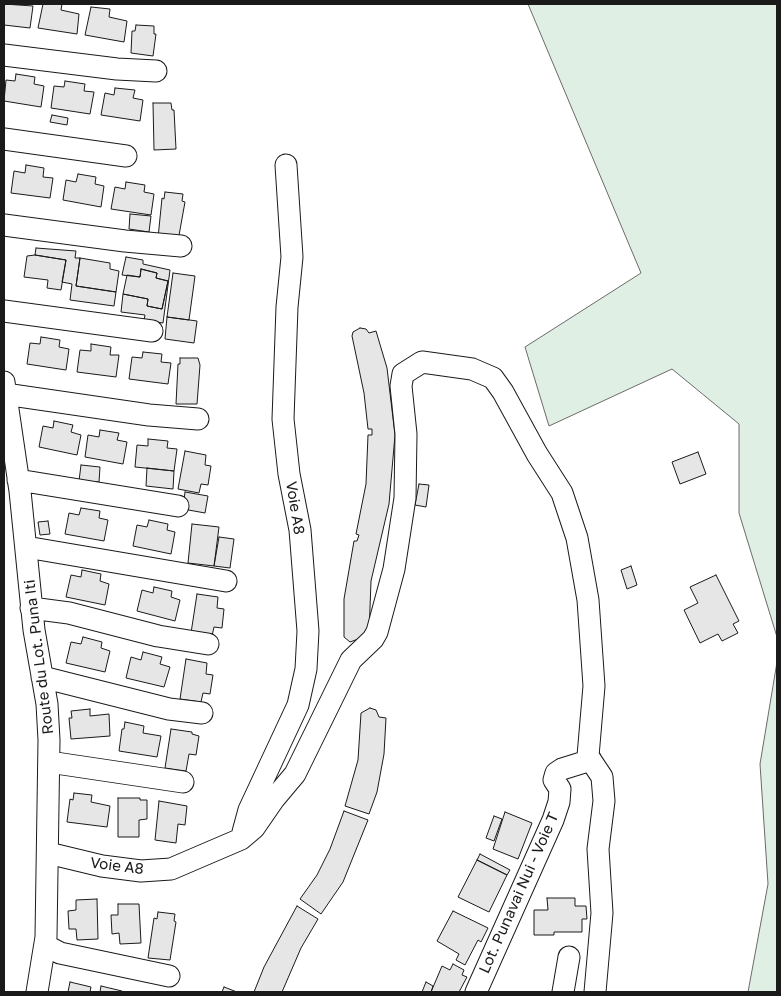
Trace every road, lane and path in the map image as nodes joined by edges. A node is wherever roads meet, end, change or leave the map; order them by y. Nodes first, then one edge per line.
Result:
1 (4, 55) edge
2 (156, 71) dead end
3 (4, 139) edge
4 (126, 156) dead end
5 (286, 165) dead end
6 (4, 225) edge
7 (181, 246) dead end
8 (4, 311) edge
9 (152, 331) dead end
10 (4, 388) edge
11 (198, 419) dead end
12 (18, 480) junction
13 (178, 506) dead end
14 (26, 547) junction
15 (226, 581) dead end
16 (32, 608) junction
17 (208, 644) dead end
18 (42, 677) junction
19 (202, 714) dead end
20 (591, 760) junction
21 (49, 762) junction
22 (183, 782) dead end
23 (241, 839) junction
24 (48, 853) junction
25 (45, 945) junction
26 (569, 957) dead end
27 (170, 976) dead end
28 (37, 992) edge
29 (476, 992) edge
30 (563, 992) edge
31 (595, 992) edge

1 - 2 street
3 - 4 street
5 - 23 street, Voie A8
6 - 7 street
8 - 9 street
10 - 11 street
10 - 12 street, Route du Lot. Puna Iti
12 - 13 street
12 - 14 street, Route du Lot. Puna Iti
14 - 15 street
14 - 16 street, Route du Lot. Puna Iti
16 - 17 street
16 - 18 street, Route du Lot. Puna Iti
18 - 19 street
18 - 21 street, Route du Lot. Puna Iti
20 - 23 street, Voie A8
20 - 29 street, Lot. Punavai Nui - Voie T
20 - 31 street
21 - 22 street
21 - 24 street, Route du Lot. Puna Iti
23 - 24 street, Voie A8
24 - 25 street, Route du Lot. Puna Iti
25 - 27 street
25 - 28 street, Route du Lot. Puna Iti
26 - 30 street

